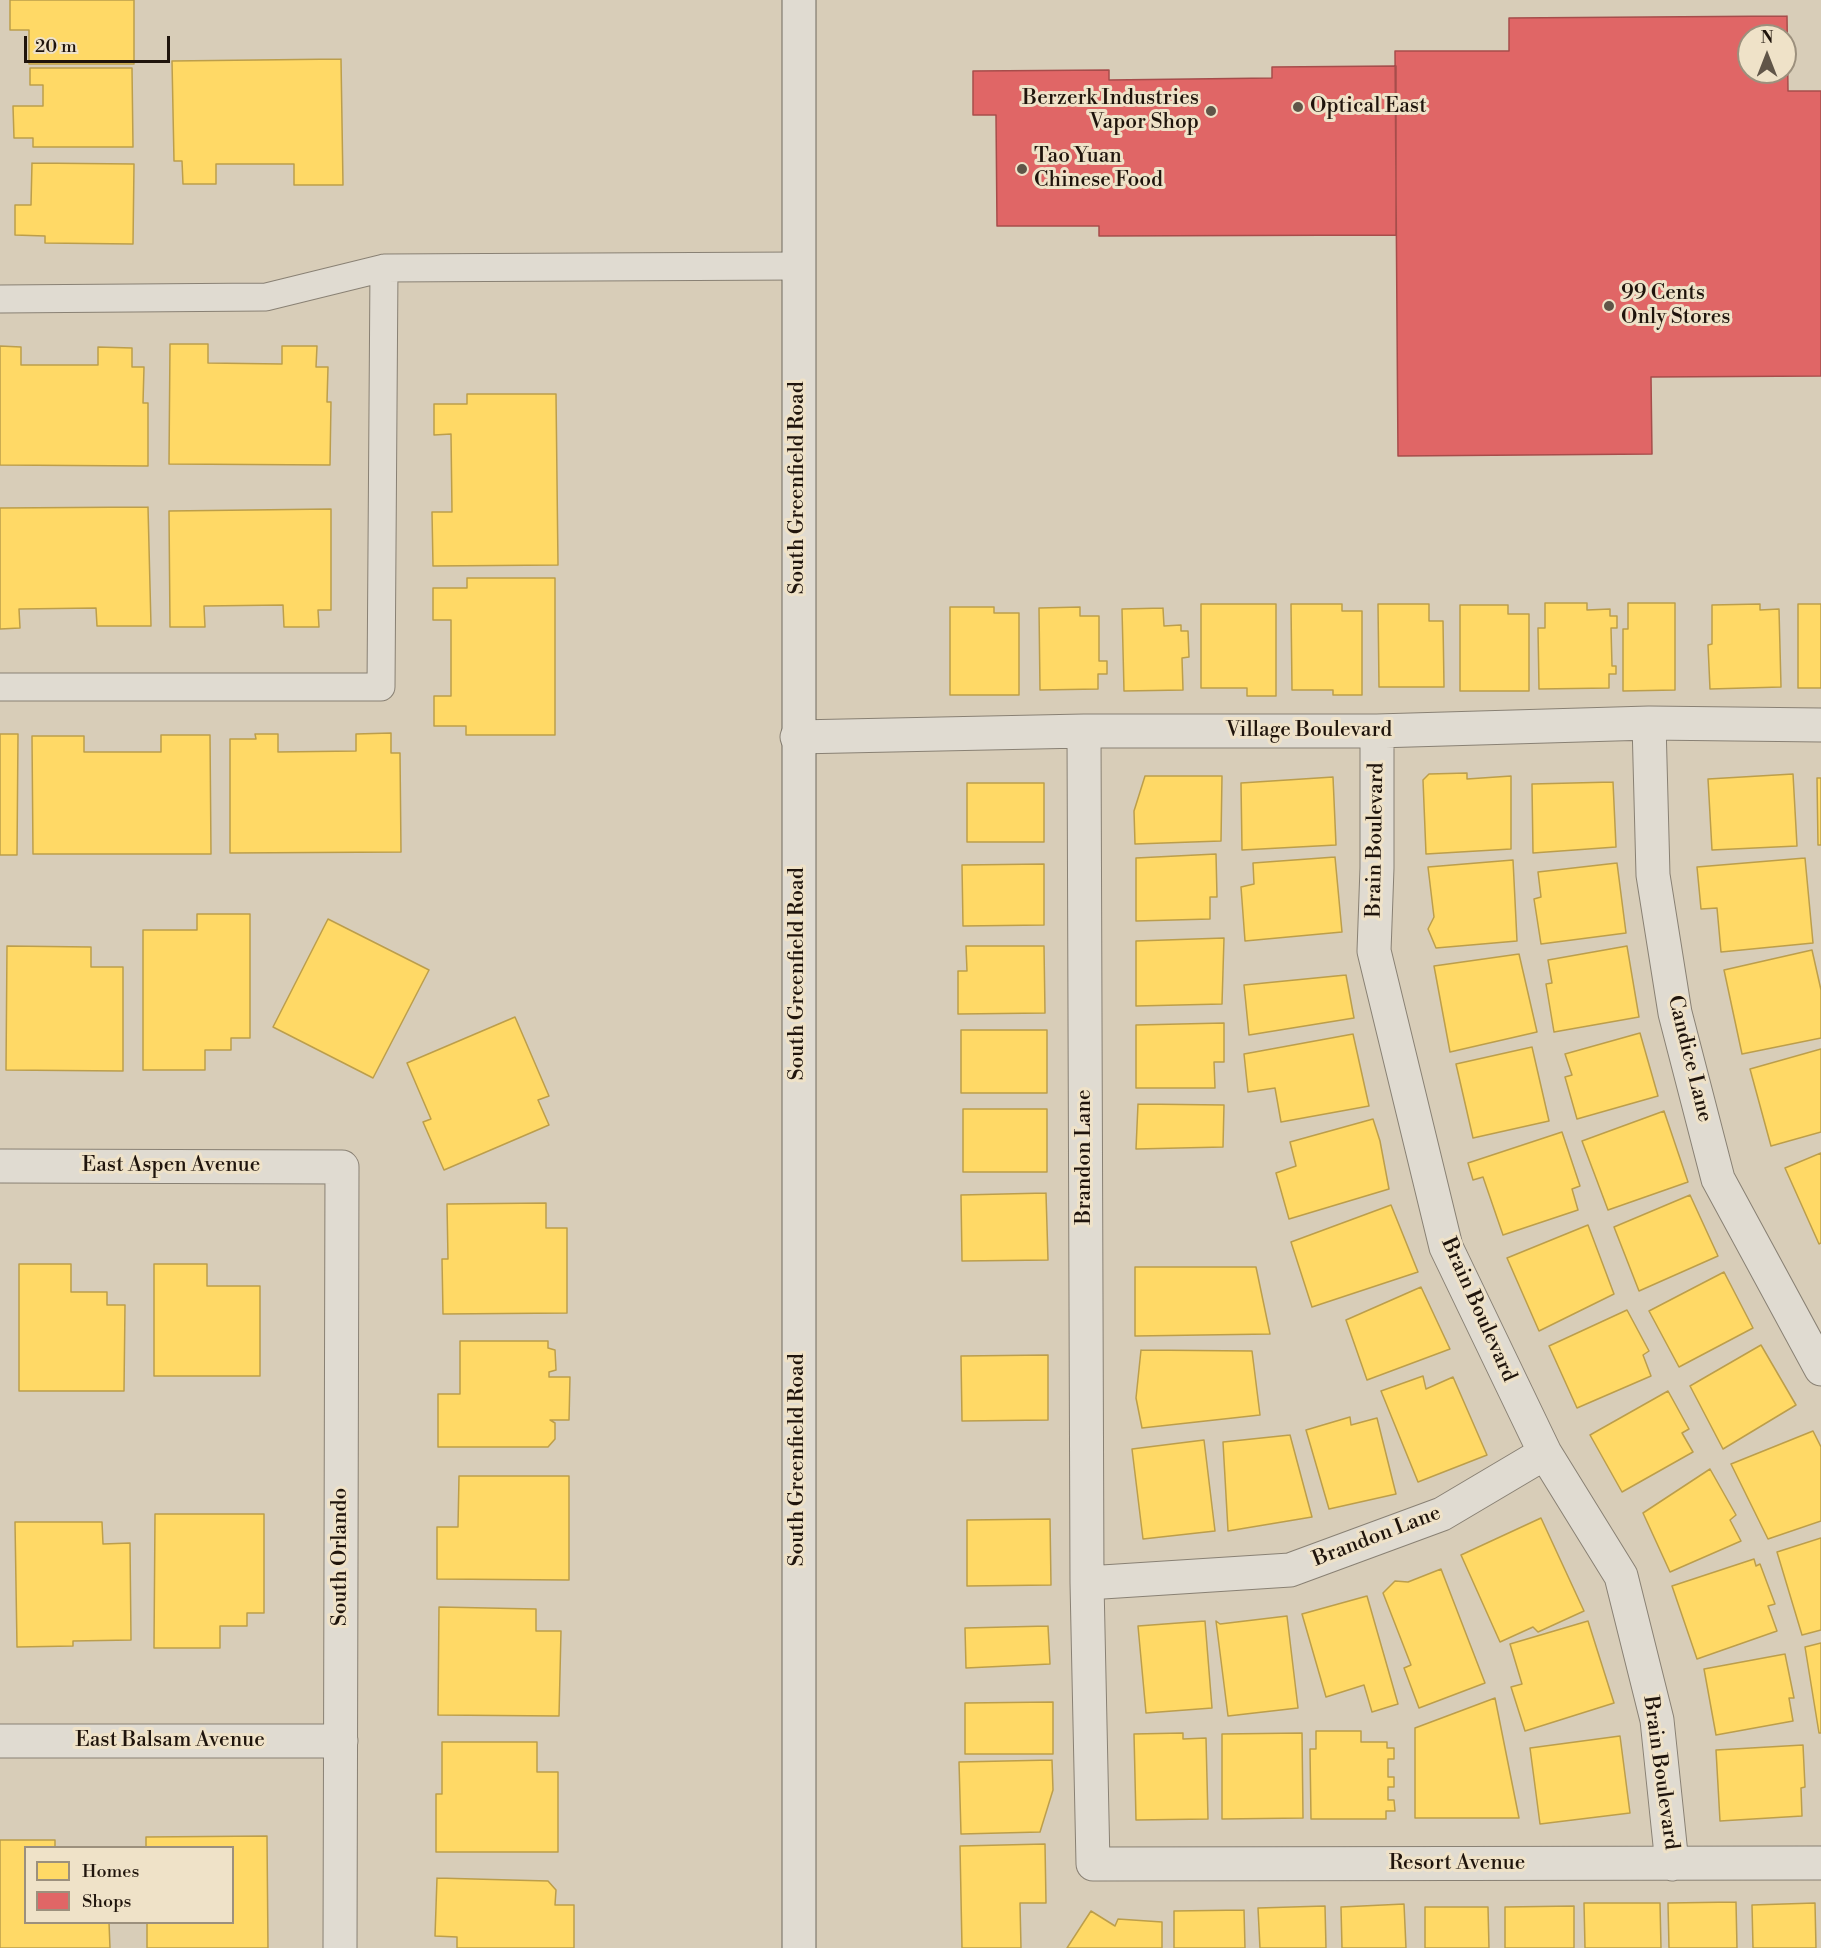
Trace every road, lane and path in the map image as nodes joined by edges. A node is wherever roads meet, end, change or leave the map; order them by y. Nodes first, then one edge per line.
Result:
1 (799, 0) edge
2 (798, 266) junction
3 (384, 268) junction
4 (0, 299) edge
5 (0, 687) edge
6 (1649, 723) junction
7 (1821, 725) edge
8 (1084, 731) junction
9 (1377, 731) junction
10 (797, 737) junction
11 (0, 1166) edge
12 (342, 1167) joint
13 (1821, 1369) edge
14 (1545, 1453) junction
15 (1087, 1583) junction
16 (0, 1741) edge
17 (341, 1741) junction
18 (1821, 1863) edge
19 (1093, 1864) joint
20 (1672, 1864) junction
21 (340, 1948) edge
22 (799, 1948) edge

1 - 2 street, South Greenfield Road
2 - 3 lane
2 - 10 street, South Greenfield Road
3 - 4 lane
3 - 5 lane
6 - 7 street, Village Boulevard
6 - 9 street, Village Boulevard
6 - 13 street, Candice Lane
8 - 9 street, Village Boulevard
8 - 10 street, Village Boulevard
8 - 15 street, Brandon Lane
9 - 14 street, Brain Boulevard
10 - 22 street, South Greenfield Road
11 - 12 street, East Aspen Avenue
12 - 17 street, South Orlando
14 - 15 street, Brandon Lane
14 - 20 street, Brain Boulevard
15 - 19 street, Brandon Lane
16 - 17 street, East Balsam Avenue
17 - 21 street, South Orlando
18 - 20 street, Resort Avenue
19 - 20 street, Resort Avenue

